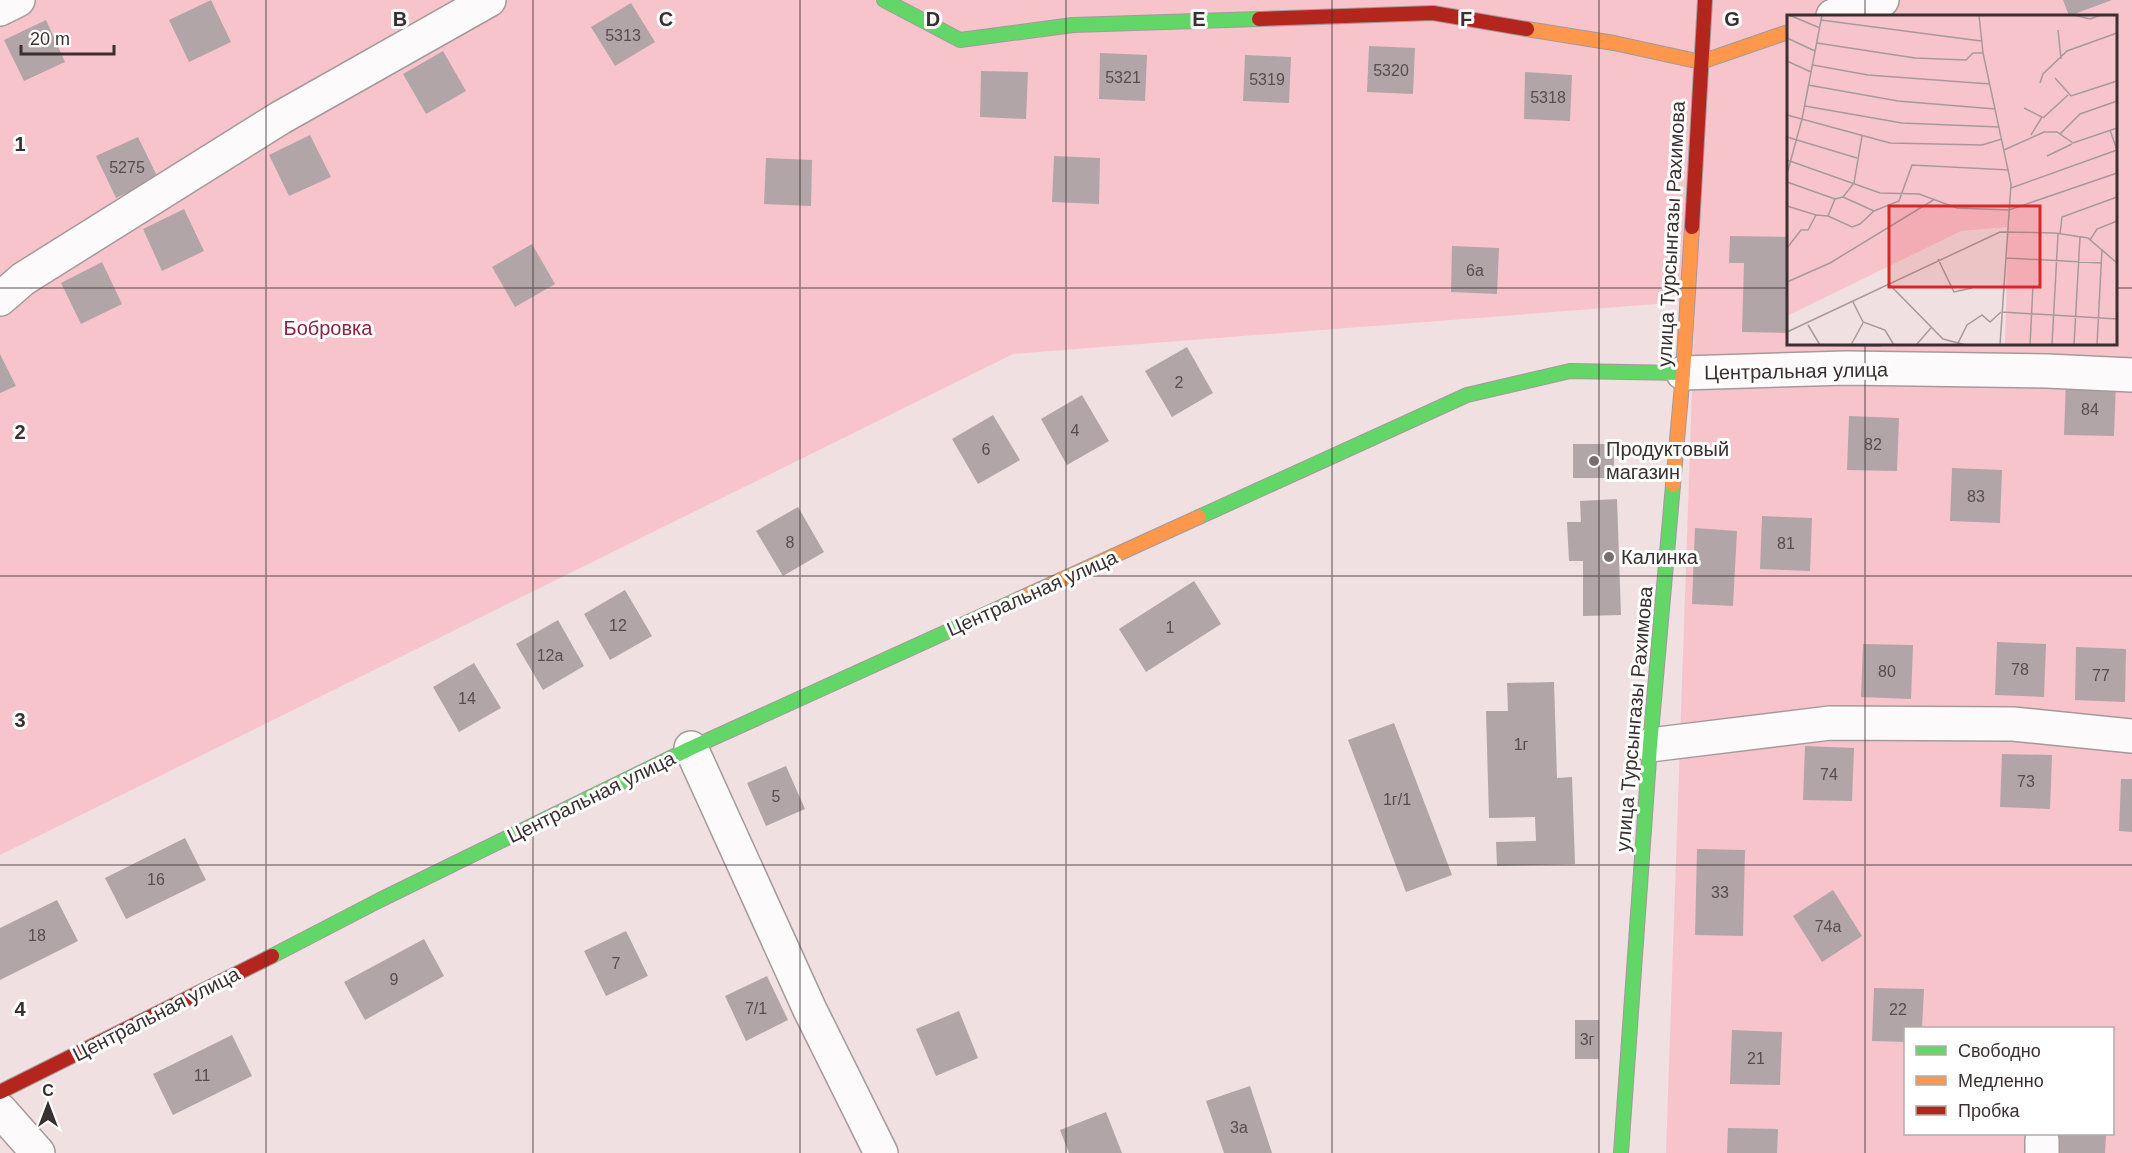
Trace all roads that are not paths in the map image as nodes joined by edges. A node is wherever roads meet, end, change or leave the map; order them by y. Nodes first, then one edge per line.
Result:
1 (18, 0) edge
2 (489, 0) edge
3 (884, 0) edge
4 (1705, 0) edge
5 (1882, 0) edge
6 (0, 9) edge
7 (1836, 15) edge
8 (1787, 32) edge
9 (1701, 62) junction
10 (0, 299) edge
11 (1683, 373) junction
12 (2132, 375) edge
13 (2132, 736) edge
14 (1650, 745) junction
15 (691, 748) junction
16 (0, 1092) edge
17 (0, 1110) edge
18 (38, 1153) edge
19 (881, 1153) edge
20 (1621, 1153) edge

1 - 6 street
2 - 10 street
3 - 9 street
4 - 9 street, улица Турсынгазы Рахимова
5 - 7 street
8 - 9 street
9 - 11 street, улица Турсынгазы Рахимова
11 - 12 street, Центральная улица
11 - 14 street, улица Турсынгазы Рахимова
11 - 15 street, Центральная улица
13 - 14 street
14 - 20 street, улица Турсынгазы Рахимова
15 - 16 street, Центральная улица
15 - 19 street
17 - 18 street

